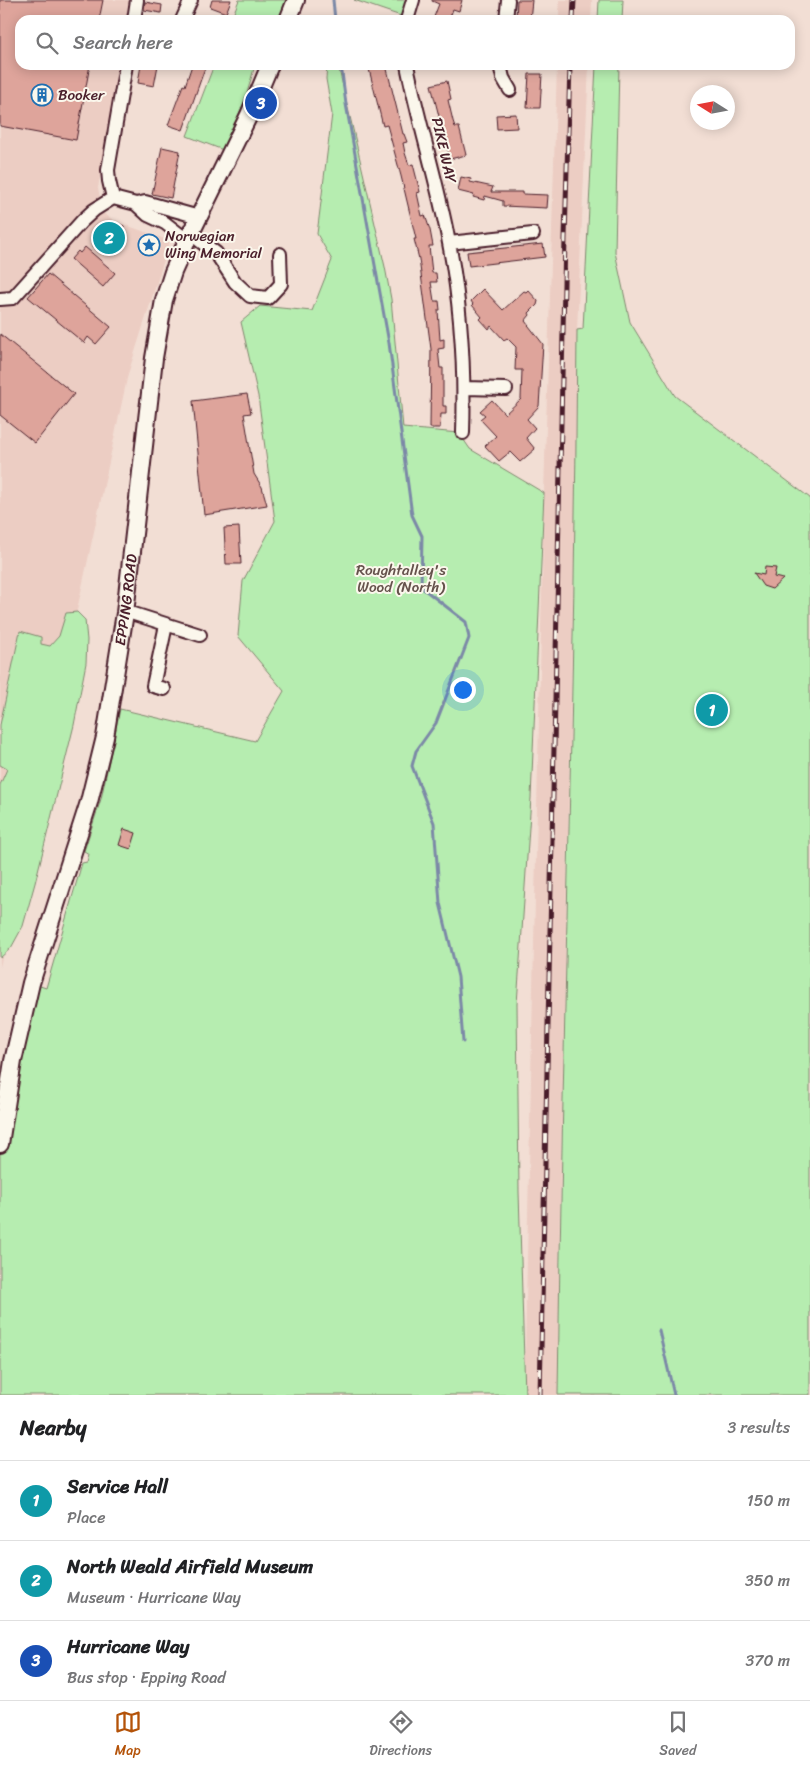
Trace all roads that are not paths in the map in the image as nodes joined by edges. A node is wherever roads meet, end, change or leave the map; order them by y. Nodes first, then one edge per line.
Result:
1 (137, 0) edge
2 (191, 0) edge
3 (296, 0) edge
4 (413, 0) edge
5 (508, 0) edge
6 (135, 15) edge
7 (184, 15) edge
8 (290, 15) edge
9 (408, 15) edge
10 (506, 15) edge
11 (125, 70) edge
12 (268, 70) edge
13 (408, 70) edge
14 (501, 70) edge
15 (510, 90) dead end
16 (113, 198) junction
17 (136, 204) junction
18 (200, 217) junction
19 (534, 234) dead end
20 (189, 238) junction
21 (449, 243) junction
22 (280, 254) dead end
23 (0, 300) edge
24 (465, 388) junction
25 (506, 389) dead end
26 (463, 433) dead end
27 (125, 613) junction
28 (166, 625) junction
29 (200, 635) dead end
30 (164, 689) dead end
31 (0, 1144) edge

1 - 6 street
2 - 7 street
3 - 8 main road
4 - 9 street
5 - 10 street
11 - 16 street
12 - 18 main road, EPPING ROAD
13 - 21 street, PIKE WAY
14 - 15 street
16 - 17 street
16 - 23 street
17 - 18 street
17 - 20 street
18 - 20 main road, EPPING ROAD
19 - 21 street
20 - 22 street
20 - 27 main road, EPPING ROAD
21 - 24 street, PIKE WAY
24 - 25 street
24 - 26 street, PIKE WAY
27 - 28 street
27 - 31 main road, EPPING ROAD
28 - 29 street
28 - 30 street

